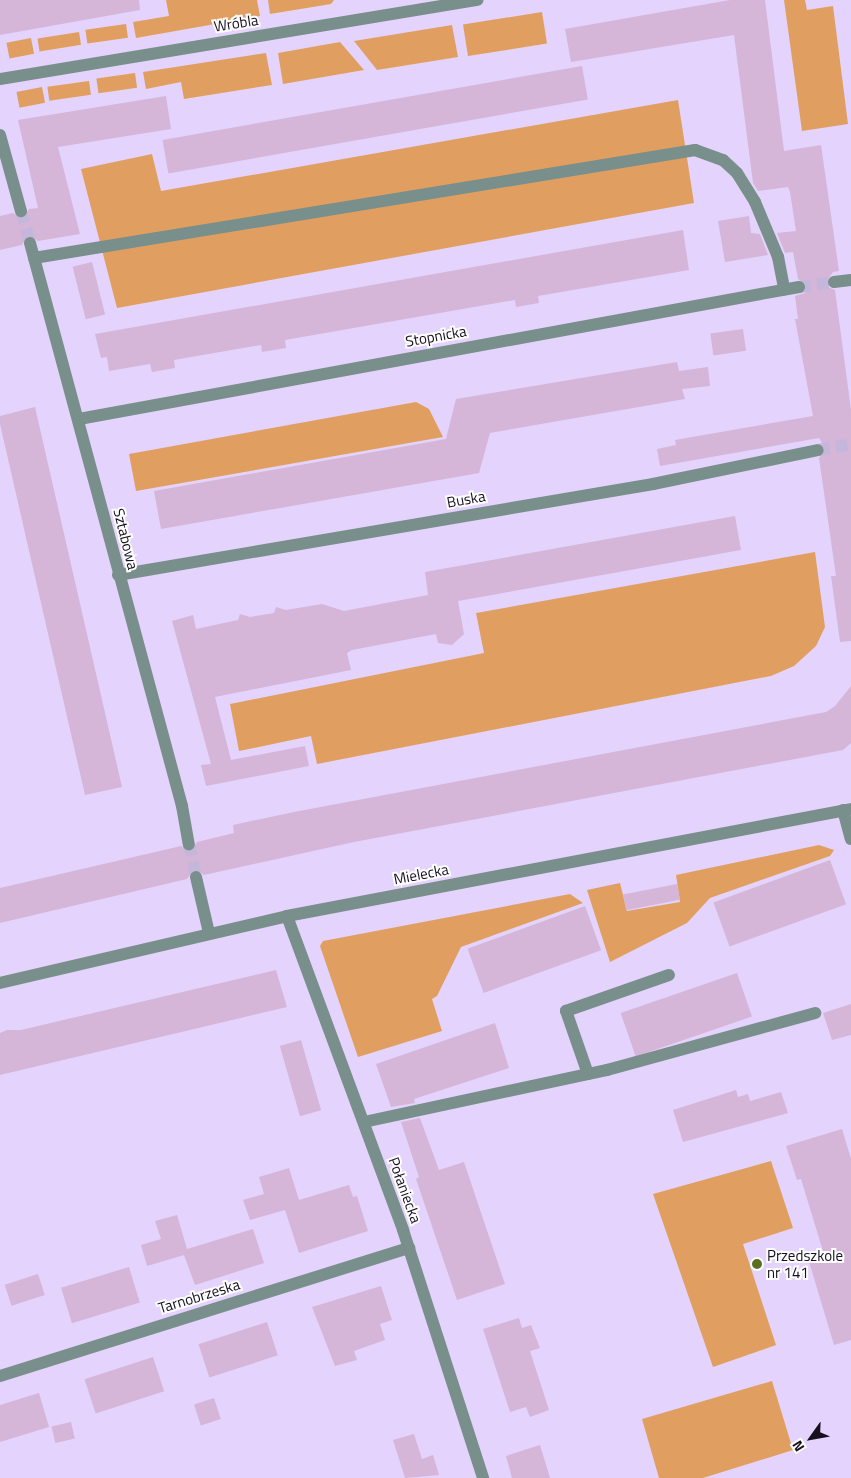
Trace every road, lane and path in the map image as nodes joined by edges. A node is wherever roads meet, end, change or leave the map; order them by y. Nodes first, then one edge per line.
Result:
1 (478, 0) edge
2 (0, 79) edge
3 (0, 135) edge
4 (4, 171) edge
5 (21, 211) tunnel mouth
6 (30, 243) tunnel mouth
7 (34, 258) junction
8 (851, 280) edge
9 (834, 282) tunnel mouth
10 (799, 287) tunnel mouth
11 (784, 289) junction
12 (79, 418) junction
13 (818, 450) tunnel mouth
14 (118, 575) junction
15 (847, 809) edge
16 (851, 839) edge
17 (189, 844) tunnel mouth
18 (196, 877) tunnel mouth
19 (287, 916) junction
20 (209, 933) junction
21 (669, 976) dead end
22 (0, 983) edge
23 (815, 1013) dead end
24 (588, 1074) junction
25 (364, 1122) junction
26 (409, 1248) junction
27 (0, 1376) edge
28 (483, 1478) edge

1 - 2 street, Wróbla
3 - 4 street
4 - 5 street
6 - 7 street, Sztabowa
7 - 11 street
7 - 12 street, Sztabowa
8 - 9 street
10 - 11 street, Stopnicka
11 - 12 street, Stopnicka
12 - 14 street, Sztabowa
13 - 14 street, Buska
14 - 17 street, Sztabowa
15 - 16 street
15 - 19 street, Mielecka
18 - 20 street
19 - 20 street, Mielecka
19 - 25 street, Połaniecka
20 - 22 street, Mielecka
21 - 24 street
23 - 24 street
24 - 25 street
25 - 26 street, Połaniecka
26 - 27 street, Tarnobrzeska
26 - 28 street, Połaniecka

